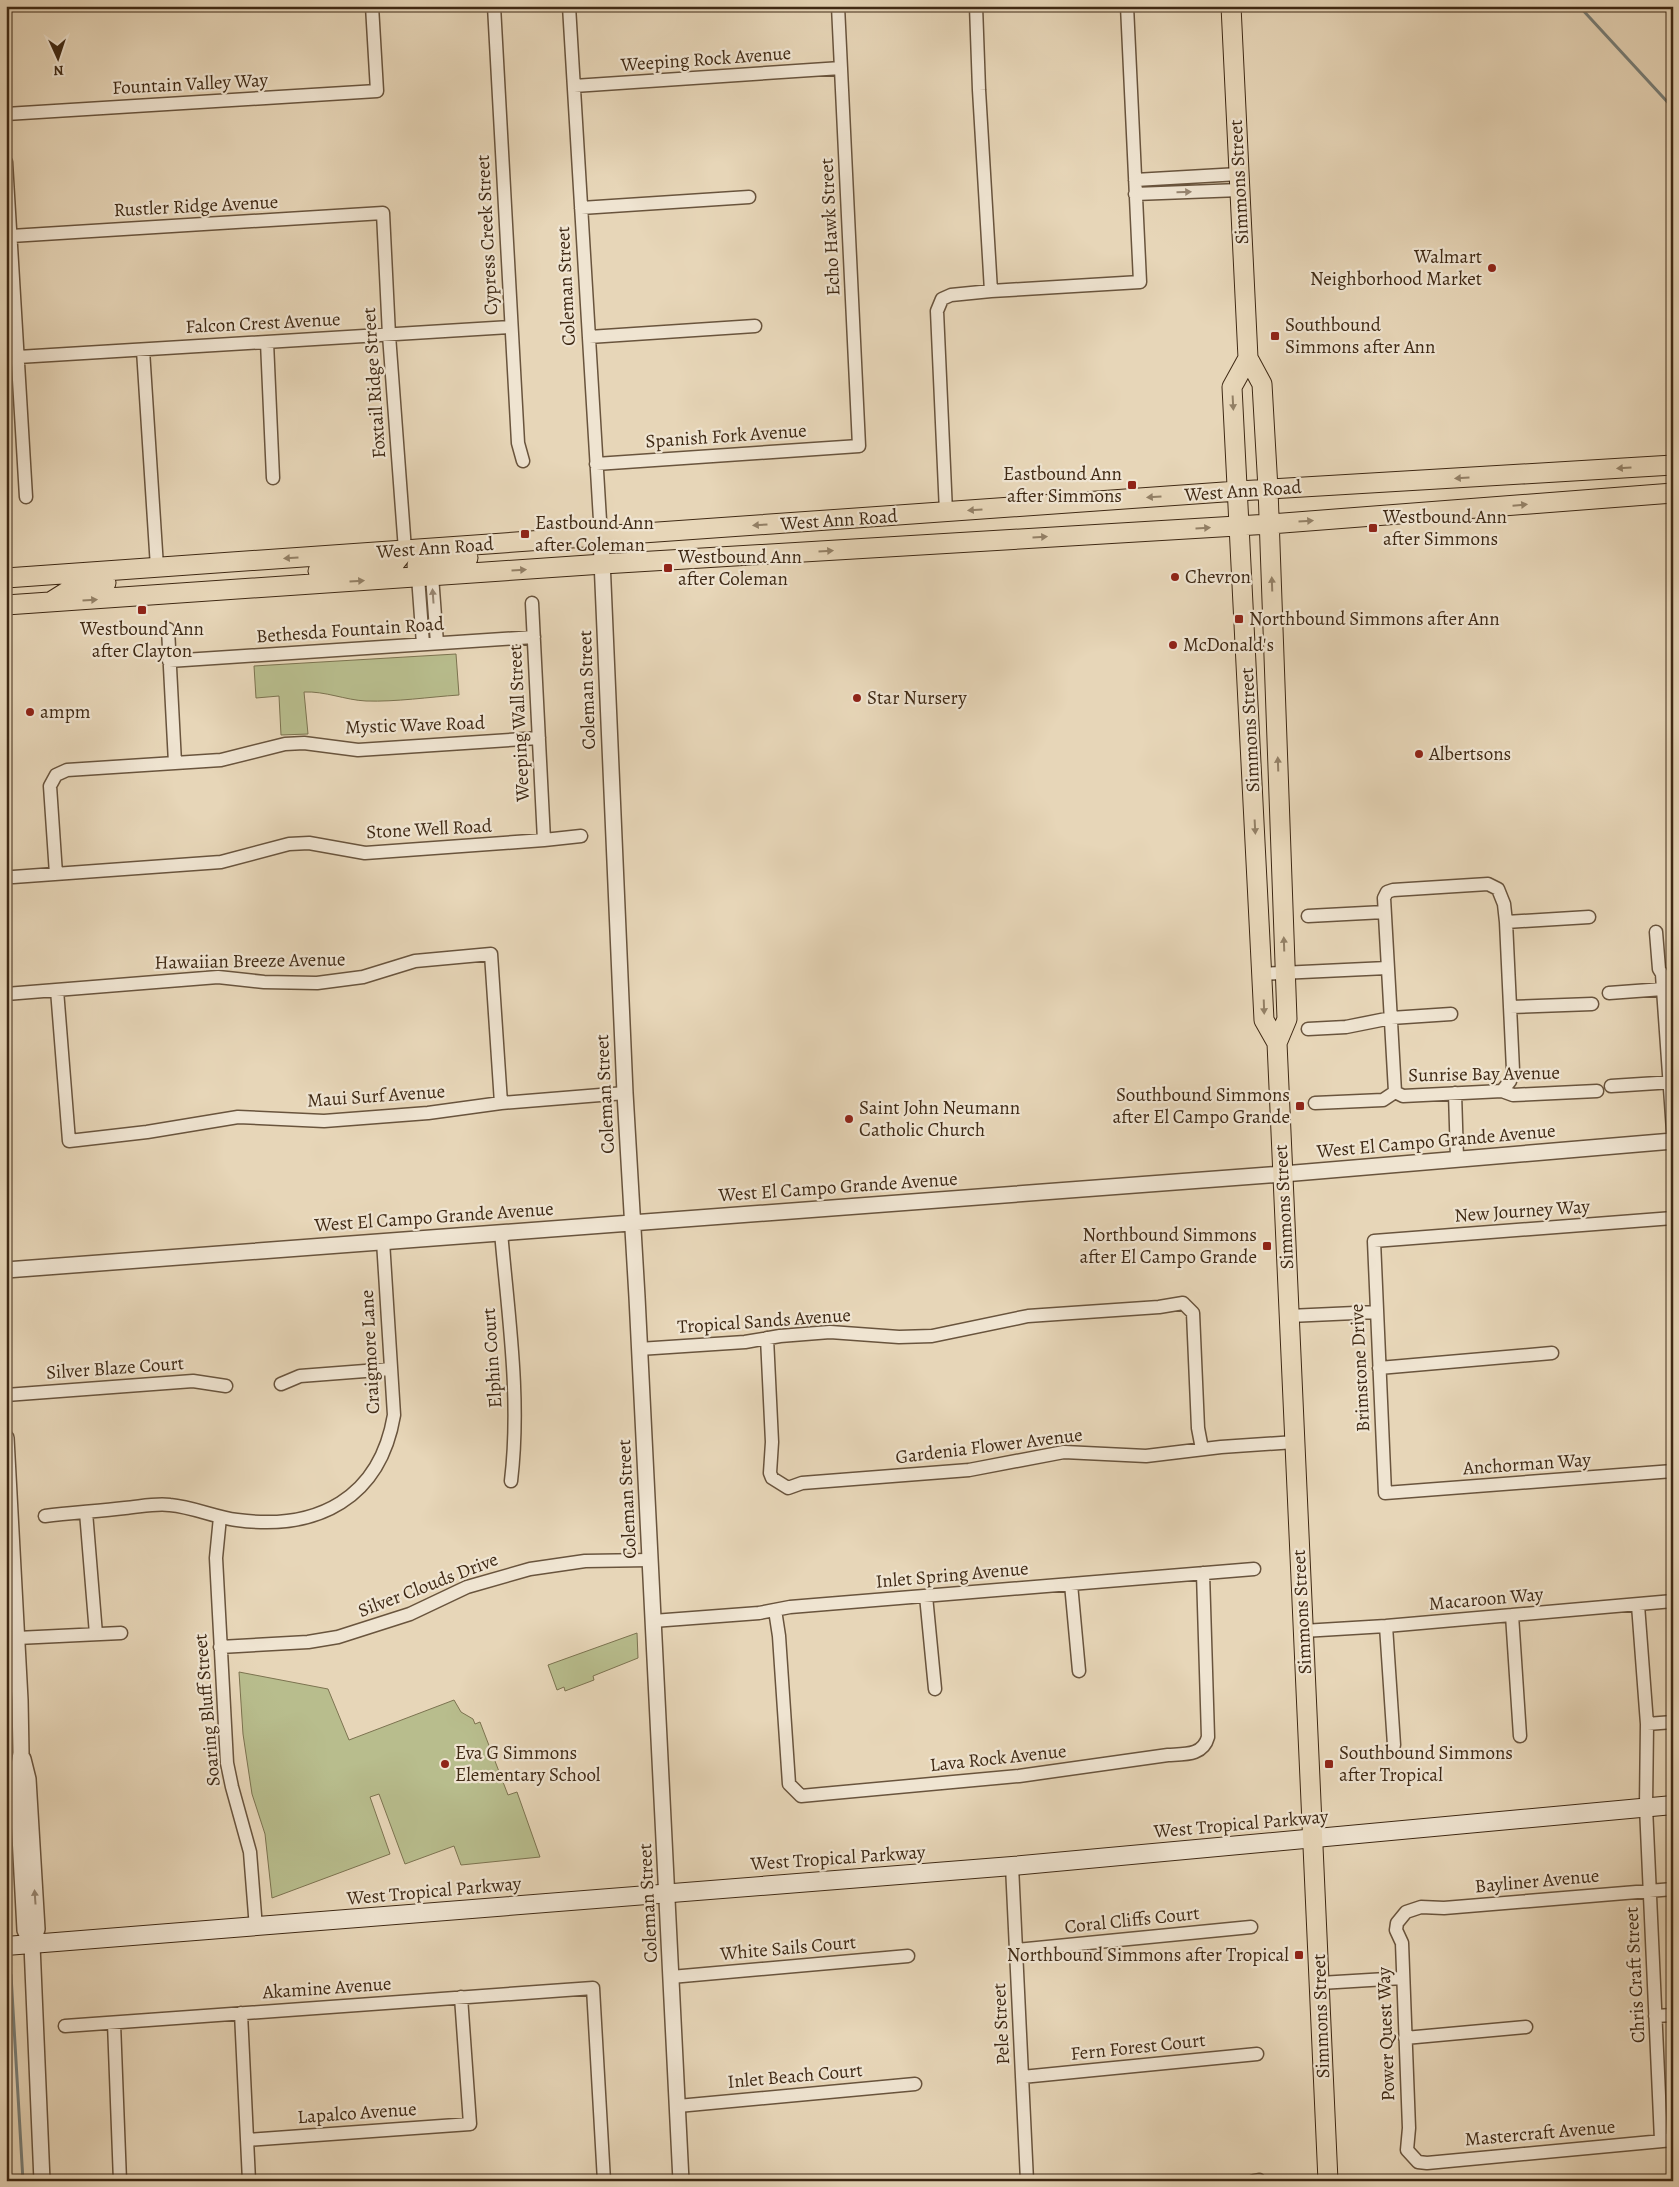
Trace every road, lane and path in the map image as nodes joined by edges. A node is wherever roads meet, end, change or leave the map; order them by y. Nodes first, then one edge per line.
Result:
1 (372, 6) edge
2 (494, 6) edge
3 (569, 6) edge
4 (838, 6) edge
5 (976, 6) edge
6 (1127, 6) edge
7 (1231, 6) edge
8 (841, 68) junction
9 (574, 86) junction
10 (6, 114) edge
11 (6, 162) edge
12 (1135, 180) junction
13 (1239, 182) junction
14 (1135, 194) junction
15 (749, 197) dead end
16 (581, 208) junction
17 (383, 213) joint
18 (11, 236) junction
19 (991, 291) junction
20 (755, 326) dead end
21 (511, 327) junction
22 (389, 334) junction
23 (589, 337) junction
24 (267, 342) junction
25 (143, 350) junction
26 (18, 357) junction
27 (1248, 358) junction
28 (859, 446) joint
29 (523, 461) dead end
30 (596, 464) junction
31 (1673, 465) edge
32 (1581, 471) junction
33 (273, 478) dead end
34 (1268, 489) junction
35 (1238, 491) junction
36 (1673, 493) edge
37 (26, 497) dead end
38 (1583, 500) junction
39 (946, 512) junction
40 (1270, 524) junction
41 (1240, 526) junction
42 (601, 537) junction
43 (517, 542) junction
44 (949, 542) junction
45 (405, 550) junction
46 (603, 564) junction
47 (157, 567) junction
48 (425, 577) junction
49 (6, 578) edge
50 (271, 588) junction
51 (49, 603) junction
52 (532, 603) dead end
53 (6, 605) edge
54 (168, 629) dead end
55 (534, 637) junction
56 (423, 644) junction
57 (437, 644) junction
58 (169, 662) junction
59 (539, 738) junction
60 (175, 763) junction
61 (580, 836) dead end
62 (544, 840) junction
63 (56, 874) junction
64 (13, 877) dead end
65 (1384, 912) junction
66 (1308, 916) dead end
67 (1589, 917) dead end
68 (1506, 922) junction
69 (1656, 932) dead end
70 (1387, 968) junction
71 (1285, 973) junction
72 (1667, 973) edge
73 (1262, 974) junction
74 (1663, 989) junction
75 (57, 990) junction
76 (1609, 993) dead end
77 (6, 994) edge
78 (1592, 1004) dead end
79 (1510, 1007) junction
80 (1451, 1014) dead end
81 (1391, 1018) junction
82 (1308, 1029) dead end
83 (1277, 1043) junction
84 (1671, 1082) edge
85 (1611, 1086) dead end
86 (1502, 1091) junction
87 (1597, 1091) dead end
88 (1395, 1092) junction
89 (625, 1093) junction
90 (1455, 1093) junction
91 (501, 1103) junction
92 (1315, 1103) dead end
93 (1673, 1131) edge
94 (1673, 1141) edge
95 (1457, 1158) junction
96 (1283, 1174) junction
97 (1673, 1218) edge
98 (632, 1222) junction
99 (501, 1232) junction
100 (383, 1241) junction
101 (1374, 1241) joint
102 (6, 1270) edge
103 (1376, 1312) junction
104 (1289, 1316) junction
105 (767, 1338) junction
106 (640, 1348) junction
107 (1552, 1353) dead end
108 (391, 1368) junction
109 (1379, 1368) junction
110 (281, 1384) dead end
111 (226, 1386) dead end
112 (6, 1395) edge
113 (6, 1438) edge
114 (1295, 1442) junction
115 (1202, 1449) junction
116 (1673, 1471) edge
117 (511, 1481) dead end
118 (1385, 1493) joint
119 (86, 1512) junction
120 (45, 1516) dead end
121 (220, 1517) junction
122 (650, 1560) junction
123 (1254, 1569) dead end
124 (1203, 1573) junction
125 (1071, 1584) junction
126 (926, 1596) junction
127 (1673, 1601) edge
128 (1638, 1605) junction
129 (775, 1610) junction
130 (1512, 1615) junction
131 (653, 1621) junction
132 (1386, 1626) junction
133 (1303, 1631) junction
134 (121, 1633) dead end
135 (96, 1634) junction
136 (17, 1638) junction
137 (220, 1647) junction
138 (1079, 1671) dead end
139 (935, 1688) dead end
140 (1673, 1722) edge
141 (1647, 1724) junction
142 (1520, 1736) dead end
143 (1394, 1745) dead end
144 (1673, 1805) edge
145 (1646, 1808) junction
146 (1312, 1838) junction
147 (1012, 1866) junction
148 (1673, 1889) edge
149 (1649, 1891) junction
150 (667, 1892) junction
151 (1406, 1912) joint
152 (1251, 1927) dead end
153 (256, 1928) junction
154 (32, 1945) junction
155 (6, 1946) edge
156 (1016, 1950) junction
157 (908, 1956) dead end
158 (671, 1978) junction
159 (1403, 1978) junction
160 (1320, 1983) junction
161 (461, 1997) junction
162 (241, 2013) junction
163 (1673, 2015) edge
164 (1656, 2016) junction
165 (114, 2023) junction
166 (65, 2026) dead end
167 (1526, 2027) dead end
168 (1405, 2038) junction
169 (1257, 2054) dead end
170 (1022, 2077) junction
171 (915, 2084) dead end
172 (678, 2106) junction
173 (247, 2140) junction
174 (1667, 2140) edge
175 (1412, 2158) joint
176 (1259, 2180) edge
177 (42, 2181) edge
178 (120, 2181) edge
179 (249, 2181) edge
180 (604, 2181) edge
181 (681, 2181) edge
182 (1027, 2181) edge
183 (1254, 2181) edge
184 (1328, 2181) edge

1 - 10 street, Fountain Valley Way
2 - 21 street, Cypress Creek Street
3 - 9 street, Coleman Street
4 - 8 street, Echo Hawk Street
5 - 19 street
6 - 12 street
7 - 13 main road, Simmons Street
8 - 9 street, Weeping Rock Avenue
8 - 28 street, Echo Hawk Street
9 - 16 street, Coleman Street
11 - 18 street
12 - 13 street
12 - 14 street
14 -> 13 street
13 - 27 main road, Simmons Street
14 - 19 street
15 - 16 street
16 - 23 street, Coleman Street
17 - 18 street, Rustler Ridge Avenue
17 - 22 street, Foxtail Ridge Street
18 - 26 street
19 - 39 street
20 - 23 street
21 - 22 street, Falcon Crest Avenue
21 - 29 street, Cypress Creek Street
22 - 24 street, Falcon Crest Avenue
22 - 45 street, Foxtail Ridge Street
23 - 30 street, Coleman Street
24 - 25 street, Falcon Crest Avenue
24 - 33 street
25 - 26 street, Falcon Crest Avenue
25 - 47 street
26 - 37 street
27 - 34 main road, Simmons Street
27 -> 35 main road, Simmons Street
28 - 30 street, Spanish Fork Avenue
30 - 42 street, Coleman Street
31 -> 32 main road, West Ann Road
32 -> 34 main road, West Ann Road
32 - 38 main road
34 - 35 main road, West Ann Road
34 - 40 main road, Simmons Street
35 -> 39 main road, West Ann Road
35 - 41 main road, Simmons Street
36 - 38 main road, West Ann Road
40 -> 38 main road, West Ann Road
39 -> 42 main road, West Ann Road
39 - 44 main road
40 - 41 main road, West Ann Road
71 -> 40 main road, Simmons Street
44 -> 41 main road, West Ann Road
41 -> 73 main road, Simmons Street
42 - 43 main road, West Ann Road
42 - 46 street, Coleman Street
43 - 45 main road, West Ann Road
43 - 48 main road
46 -> 44 main road, West Ann Road
45 -> 47 main road, West Ann Road
45 - 50 main road
48 -> 46 main road, West Ann Road
46 - 89 street, Coleman Street
47 - 49 main road, West Ann Road
47 - 51 main road
50 -> 48 main road, West Ann Road
48 - 56 street
57 -> 48 street
51 -> 50 main road, West Ann Road
51 - 53 main road, West Ann Road
52 - 55 street, Weeping Wall Street
54 - 58 street
55 - 57 street, Bethesda Fountain Road
55 - 59 street, Weeping Wall Street
56 - 57 street, Bethesda Fountain Road
56 - 58 street, Bethesda Fountain Road
58 - 60 street
59 - 60 street, Mystic Wave Road
59 - 62 street, Weeping Wall Street
60 - 63 street, Mystic Wave Road
61 - 62 street, Stone Well Road
62 - 63 street, Stone Well Road
63 - 64 street, Stone Well Road
65 - 66 street
65 - 68 street
65 - 70 street
67 - 68 street
68 - 79 street
69 - 72 street
70 - 71 street
70 - 81 street
71 - 73 street
71 - 83 main road, Simmons Street
72 - 74 street
73 -> 83 main road, Simmons Street
74 - 76 street
74 - 84 street
75 - 77 street, Hawaiian Breeze Avenue
75 - 91 street, Maui Surf Avenue
75 - 91 street, Hawaiian Breeze Avenue
78 - 79 street
79 - 86 street
80 - 81 street
81 - 82 street
81 - 88 street
83 - 96 main road, Simmons Street
84 - 85 street
84 - 93 street
86 - 87 street, Sunrise Bay Avenue
86 - 90 street, Sunrise Bay Avenue
88 - 90 street, Sunrise Bay Avenue
88 - 92 street, Sunrise Bay Avenue
89 - 91 street, Maui Surf Avenue
89 - 98 street, Coleman Street
90 - 95 street
94 - 95 street, West El Campo Grande Avenue
95 - 96 street, West El Campo Grande Avenue
96 - 98 street, West El Campo Grande Avenue
96 - 104 main road, Simmons Street
97 - 101 street, New Journey Way
98 - 99 street, West El Campo Grande Avenue
98 - 106 street, Coleman Street
99 - 100 street, West El Campo Grande Avenue
99 - 117 street, Elphin Court
100 - 102 street, West El Campo Grande Avenue
100 - 108 street, Craigmore Lane
101 - 103 street, Brimstone Drive
103 - 104 street
103 - 109 street, Brimstone Drive
104 - 114 main road, Simmons Street
105 - 106 street, Tropical Sands Avenue
105 - 115 street, Tropical Sands Avenue
105 - 115 street, Gardenia Flower Avenue
106 - 122 street, Coleman Street
107 - 109 street
108 - 110 street
108 - 121 street, Craigmore Lane
109 - 118 street, Brimstone Drive
111 - 112 street, Silver Blaze Court
113 - 136 street
114 - 115 street, Gardenia Flower Avenue
114 - 133 main road, Simmons Street
116 - 118 street, Anchorman Way
119 - 120 street, Craigmore Lane
119 - 121 street, Craigmore Lane
119 - 135 street
121 - 137 street, Soaring Bluff Street
122 - 131 street, Coleman Street
122 - 137 street, Silver Clouds Drive
123 - 124 street, Inlet Spring Avenue
124 - 125 street, Inlet Spring Avenue
124 - 129 street, Lava Rock Avenue
125 - 126 street, Inlet Spring Avenue
125 - 138 street
126 - 129 street, Inlet Spring Avenue
126 - 139 street
127 - 128 street, Macaroon Way
128 - 130 street, Macaroon Way
128 - 141 street, Chris Craft Street
129 - 131 street, Inlet Spring Avenue
130 - 132 street, Macaroon Way
130 - 142 street
131 - 150 street, Coleman Street
132 - 133 street, Macaroon Way
132 - 143 street
133 - 146 main road, Simmons Street
134 - 135 street
135 - 136 street
136 - 154 street
137 - 153 street, Soaring Bluff Street
140 - 141 street
141 - 145 street, Chris Craft Street
144 - 145 main road, West Tropical Parkway
145 - 146 main road, West Tropical Parkway
145 - 149 street, Chris Craft Street
146 - 147 main road, West Tropical Parkway
146 - 160 main road, Simmons Street
147 - 150 main road, West Tropical Parkway
147 - 156 street, Pele Street
148 - 149 street, Bayliner Avenue
149 - 151 street, Bayliner Avenue
149 - 164 street, Chris Craft Street
150 - 153 main road, West Tropical Parkway
150 - 158 street, Coleman Street
151 - 159 street, Power Quest Way
152 - 156 street, Coral Cliffs Court
153 - 154 main road, West Tropical Parkway
154 - 155 main road, West Tropical Parkway
154 - 177 street
156 - 170 street, Pele Street
157 - 158 street, White Sails Court
158 - 172 street, Coleman Street
159 - 160 street
159 - 168 street, Power Quest Way
160 - 184 main road, Simmons Street
161 - 162 street, Akamine Avenue
161 - 173 street, Lapalco Avenue
161 - 180 street, Akamine Avenue
162 - 165 street, Akamine Avenue
162 - 173 street
163 - 164 street
164 - 174 street, Chris Craft Street
165 - 166 street, Akamine Avenue
165 - 178 street
167 - 168 street
168 - 175 street, Power Quest Way
169 - 170 street, Fern Forest Court
170 - 182 street, Pele Street
171 - 172 street, Inlet Beach Court
172 - 181 street, Coleman Street
173 - 179 street
174 - 175 street, Mastercraft Avenue
176 - 183 street

